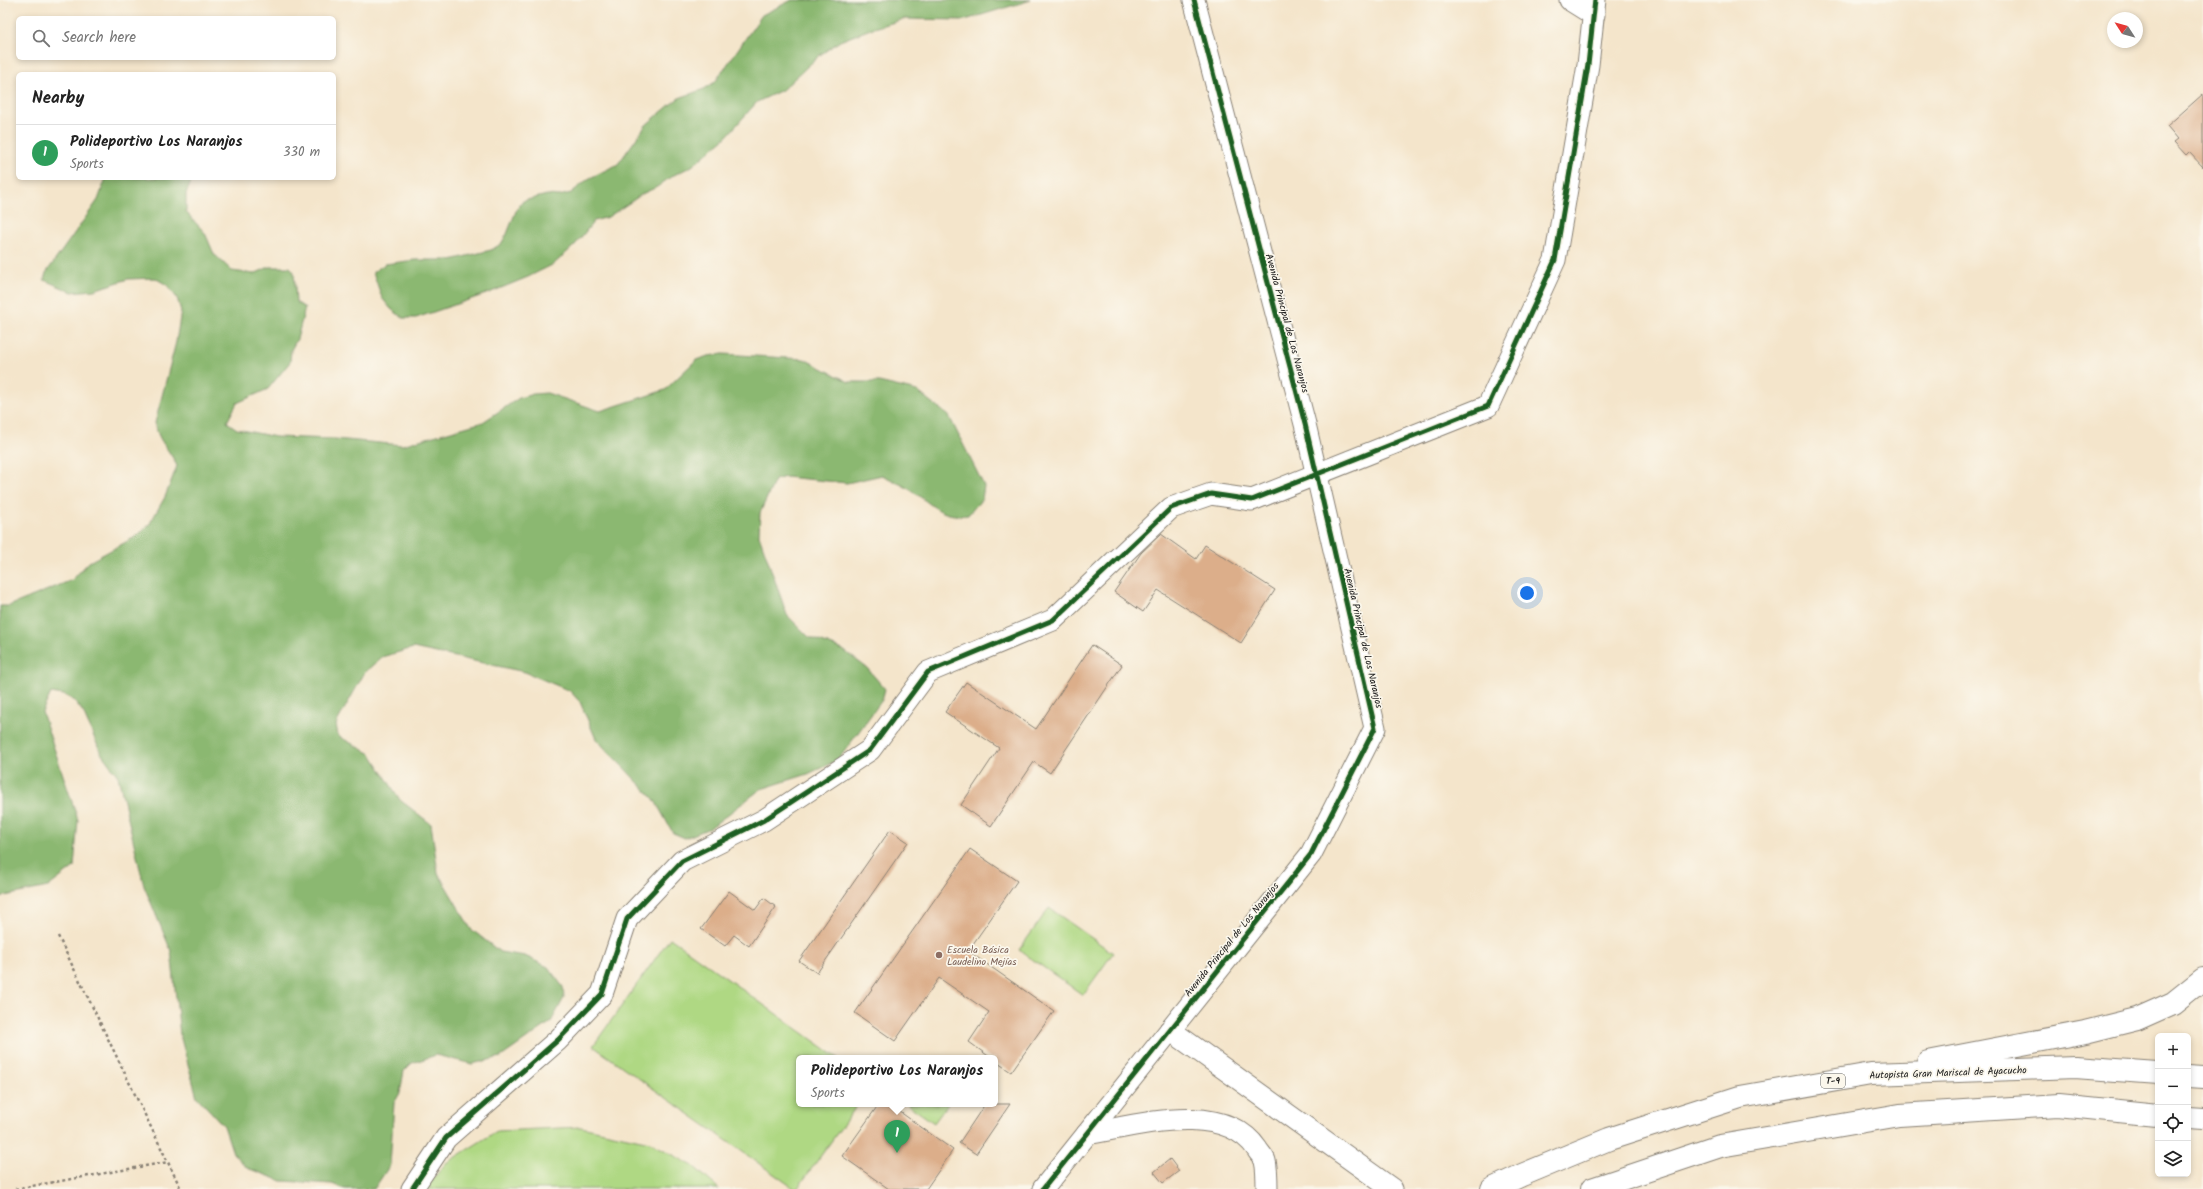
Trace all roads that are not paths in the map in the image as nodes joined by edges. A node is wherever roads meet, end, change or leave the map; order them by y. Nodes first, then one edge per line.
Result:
1 (1194, 0) edge
2 (1570, 0) edge
3 (1594, 7) edge
4 (1317, 476) junction
5 (2203, 979) edge
6 (1170, 1030) junction
7 (2155, 1073) edge
8 (1871, 1074) junction
9 (2191, 1076) edge
10 (2203, 1077) edge
11 (2155, 1115) edge
12 (2191, 1118) edge
13 (2203, 1119) edge
14 (1087, 1134) junction
15 (412, 1189) edge
16 (1043, 1189) edge
17 (1267, 1189) edge
18 (1392, 1189) edge
19 (1492, 1189) edge
20 (1592, 1189) edge

1 - 4 street, Avenida Principal de Los Naranjos
2 - 3 street
3 - 4 street
4 - 6 street, Avenida Principal de Los Naranjos
4 - 15 street
5 - 8 highway
6 - 14 street, Avenida Principal de Los Naranjos
6 - 18 street
7 - 8 highway, Autopista Gran Mariscal de Ayacucho / T-9
8 - 19 highway, Autopista Gran Mariscal de Ayacucho / T-9
9 - 10 highway
11 - 20 highway
12 - 13 highway
14 - 16 street, Avenida Principal de Los Naranjos
14 - 17 street

